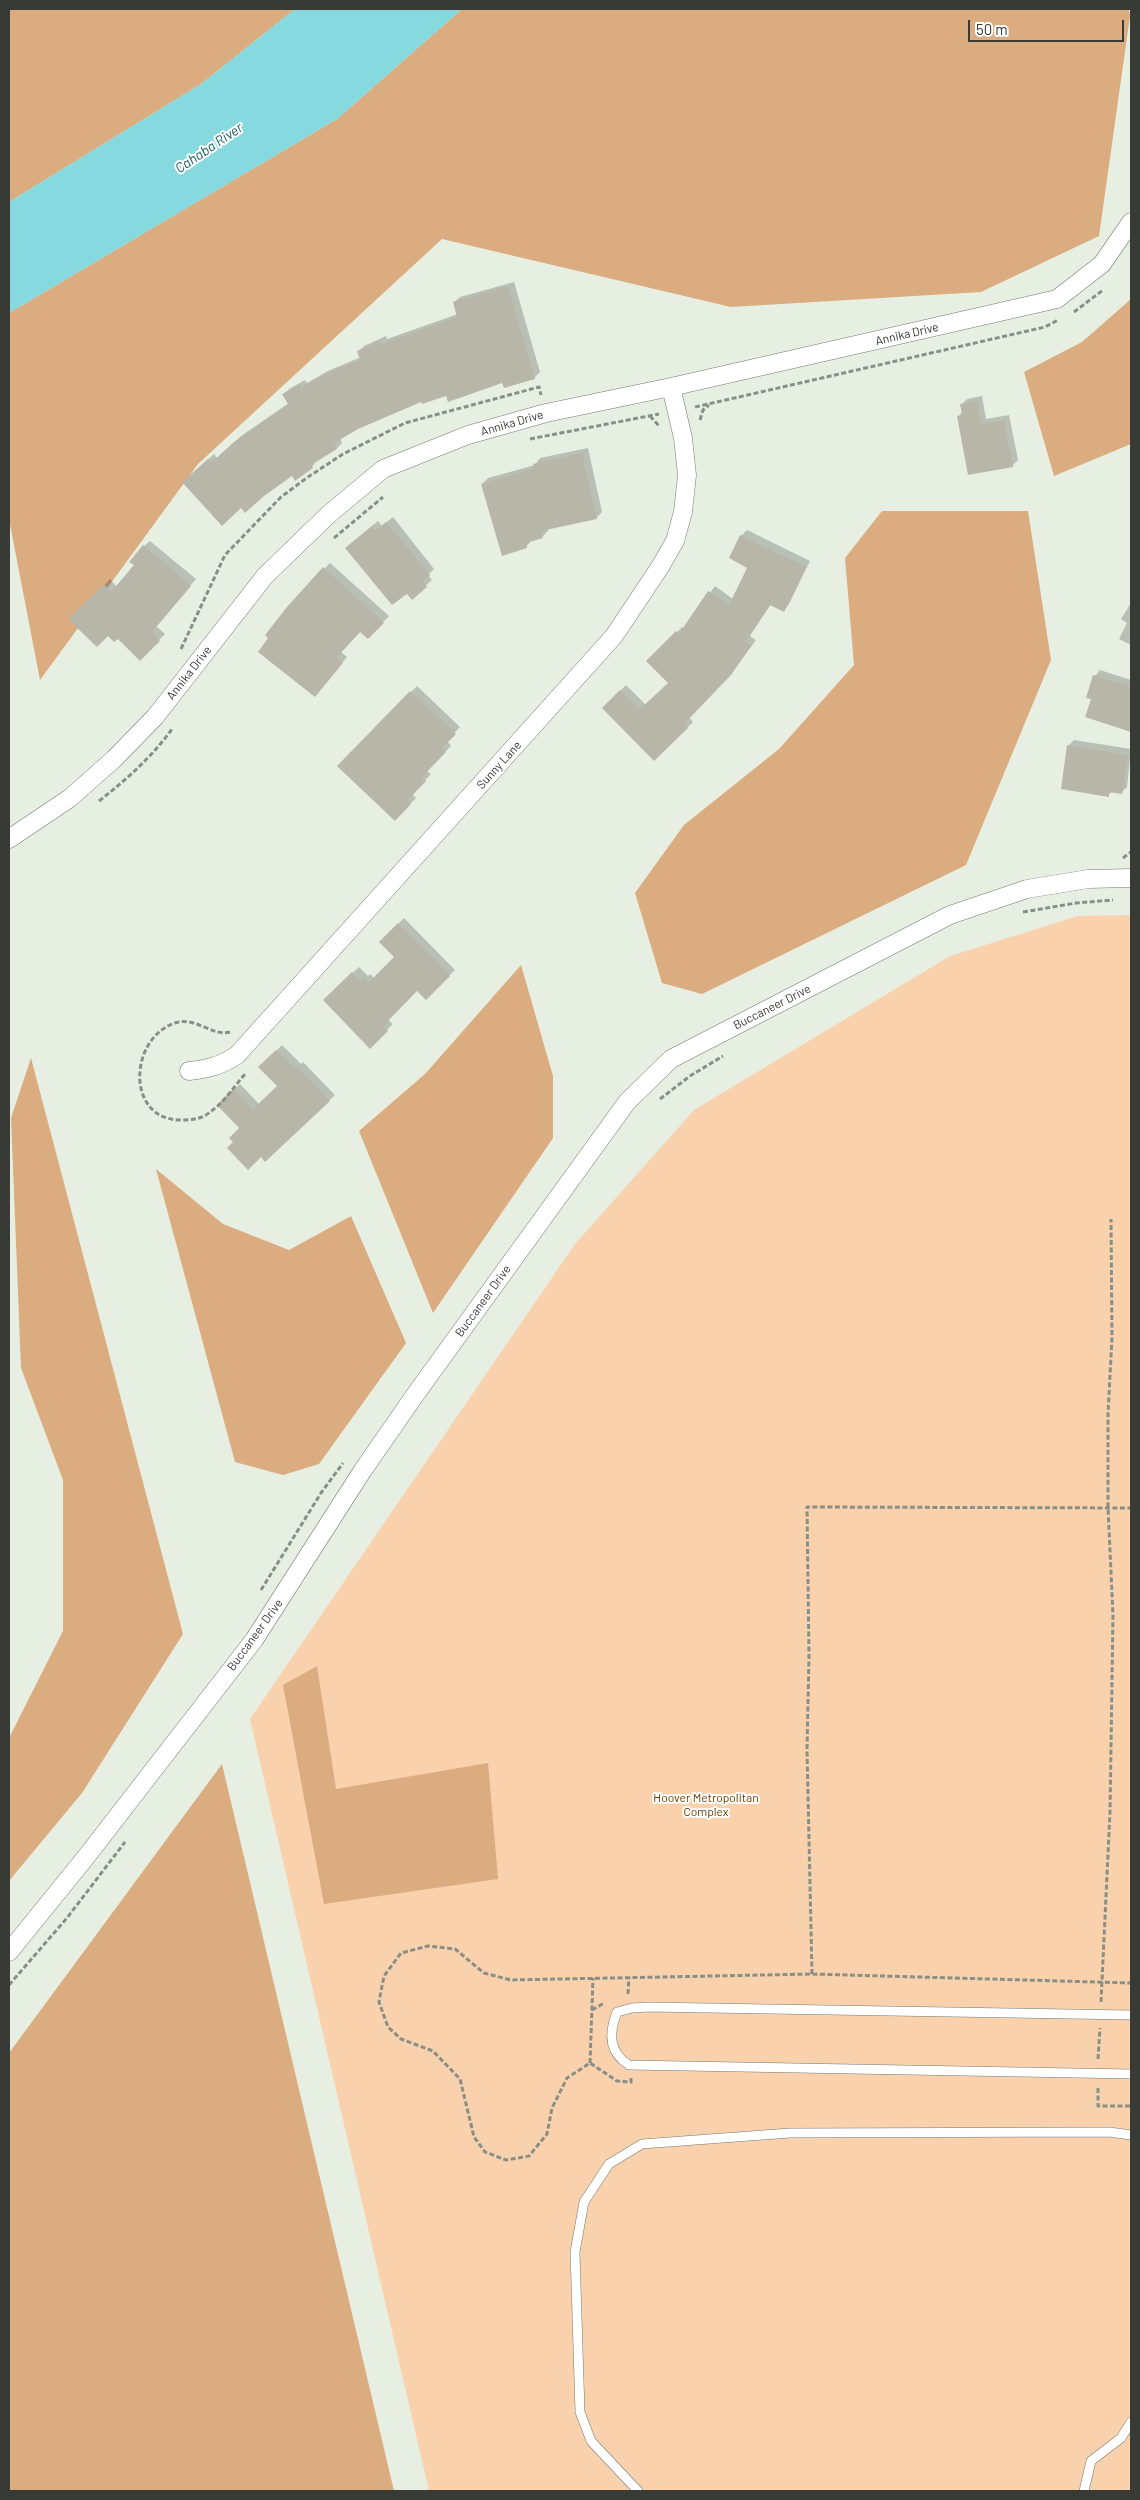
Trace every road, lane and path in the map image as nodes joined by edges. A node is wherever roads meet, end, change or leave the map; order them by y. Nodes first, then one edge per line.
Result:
1 (1131, 222) edge
2 (1110, 284) dead end
3 (1071, 313) dead end
4 (1062, 318) dead end
5 (671, 387) junction
6 (677, 411) junction
7 (546, 413) junction
8 (523, 441) dead end
9 (390, 491) dead end
10 (329, 542) dead end
11 (180, 652) dead end
12 (174, 727) dead end
13 (94, 804) dead end
14 (9, 839) edge
15 (1131, 852) edge
16 (1131, 858) edge
17 (1131, 878) edge
18 (1123, 899) dead end
19 (1016, 914) dead end
20 (728, 1053) dead end
21 (189, 1071) dead end
22 (658, 1100) dead end
23 (1111, 1219) dead end
24 (344, 1461) dead end
25 (1108, 1508) junction
26 (1131, 1508) edge
27 (260, 1591) dead end
28 (127, 1839) dead end
29 (9, 1952) edge
30 (812, 1974) dead end
31 (593, 1978) dead end
32 (1102, 1982) junction
33 (1131, 1982) edge
34 (9, 1985) edge
35 (1100, 2015) junction
36 (1131, 2015) edge
37 (590, 2063) dead end
38 (1098, 2074) junction
39 (1131, 2074) edge
40 (1131, 2106) edge
41 (1131, 2135) edge
42 (1131, 2422) edge
43 (638, 2491) edge
44 (1084, 2491) edge

1 - 5 street, Annika Drive
2 - 3 path
4 - 6 path
5 - 6 street, Sunny Lane
5 - 7 street, Annika Drive
6 - 8 path
6 - 21 street, Sunny Lane
7 - 11 path
7 - 14 street, Annika Drive
9 - 10 path
12 - 13 path
15 - 16 path
17 - 29 street, Buccaneer Drive
18 - 19 path
20 - 22 path
23 - 25 path
24 - 27 path
25 - 26 path
25 - 30 path
25 - 32 path
28 - 34 path
31 - 37 path
32 - 33 path
32 - 35 path
35 - 36 lane
35 - 38 path
35 - 38 lane
38 - 39 lane
38 - 40 path
41 - 43 lane
42 - 44 lane

